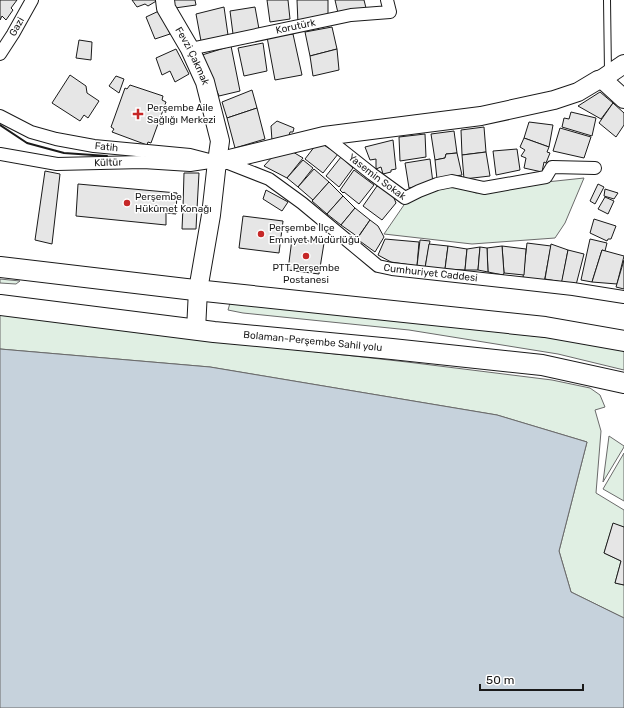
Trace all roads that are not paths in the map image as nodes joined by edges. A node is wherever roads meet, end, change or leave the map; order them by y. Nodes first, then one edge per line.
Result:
1 (32, 0) edge
2 (165, 0) edge
3 (387, 0) edge
4 (607, 0) edge
5 (190, 49) junction
6 (0, 54) edge
7 (624, 64) edge
8 (605, 78) junction
9 (624, 99) edge
10 (0, 116) edge
11 (324, 136) junction
12 (0, 154) edge
13 (220, 161) junction
14 (594, 168) dead end
15 (0, 268) edge
16 (198, 290) junction
17 (624, 297) edge
18 (0, 304) edge
19 (196, 330) junction
20 (624, 341) edge
21 (624, 383) edge

1 - 6 street, Gazi
2 - 5 street, Fevzi Çakmak
3 - 5 street, Korutürk
4 - 8 lane
5 - 13 street, Fevzi Çakmak
7 - 8 street
8 - 9 street
8 - 11 street
10 - 13 street, Fatih
11 - 13 street
11 - 14 street, Yasemin Sokak
12 - 13 street, Kültür
13 - 16 street, Fevzi Çakmak
13 - 17 street, Cumhuriyet Caddesi
15 - 16 main road
16 - 19 street, Fevzi Çakmak
16 - 20 main road
18 - 19 main road, Bolaman-Perşembe Sahil yolu
19 - 21 main road, Bolaman-Perşembe Sahil yolu

